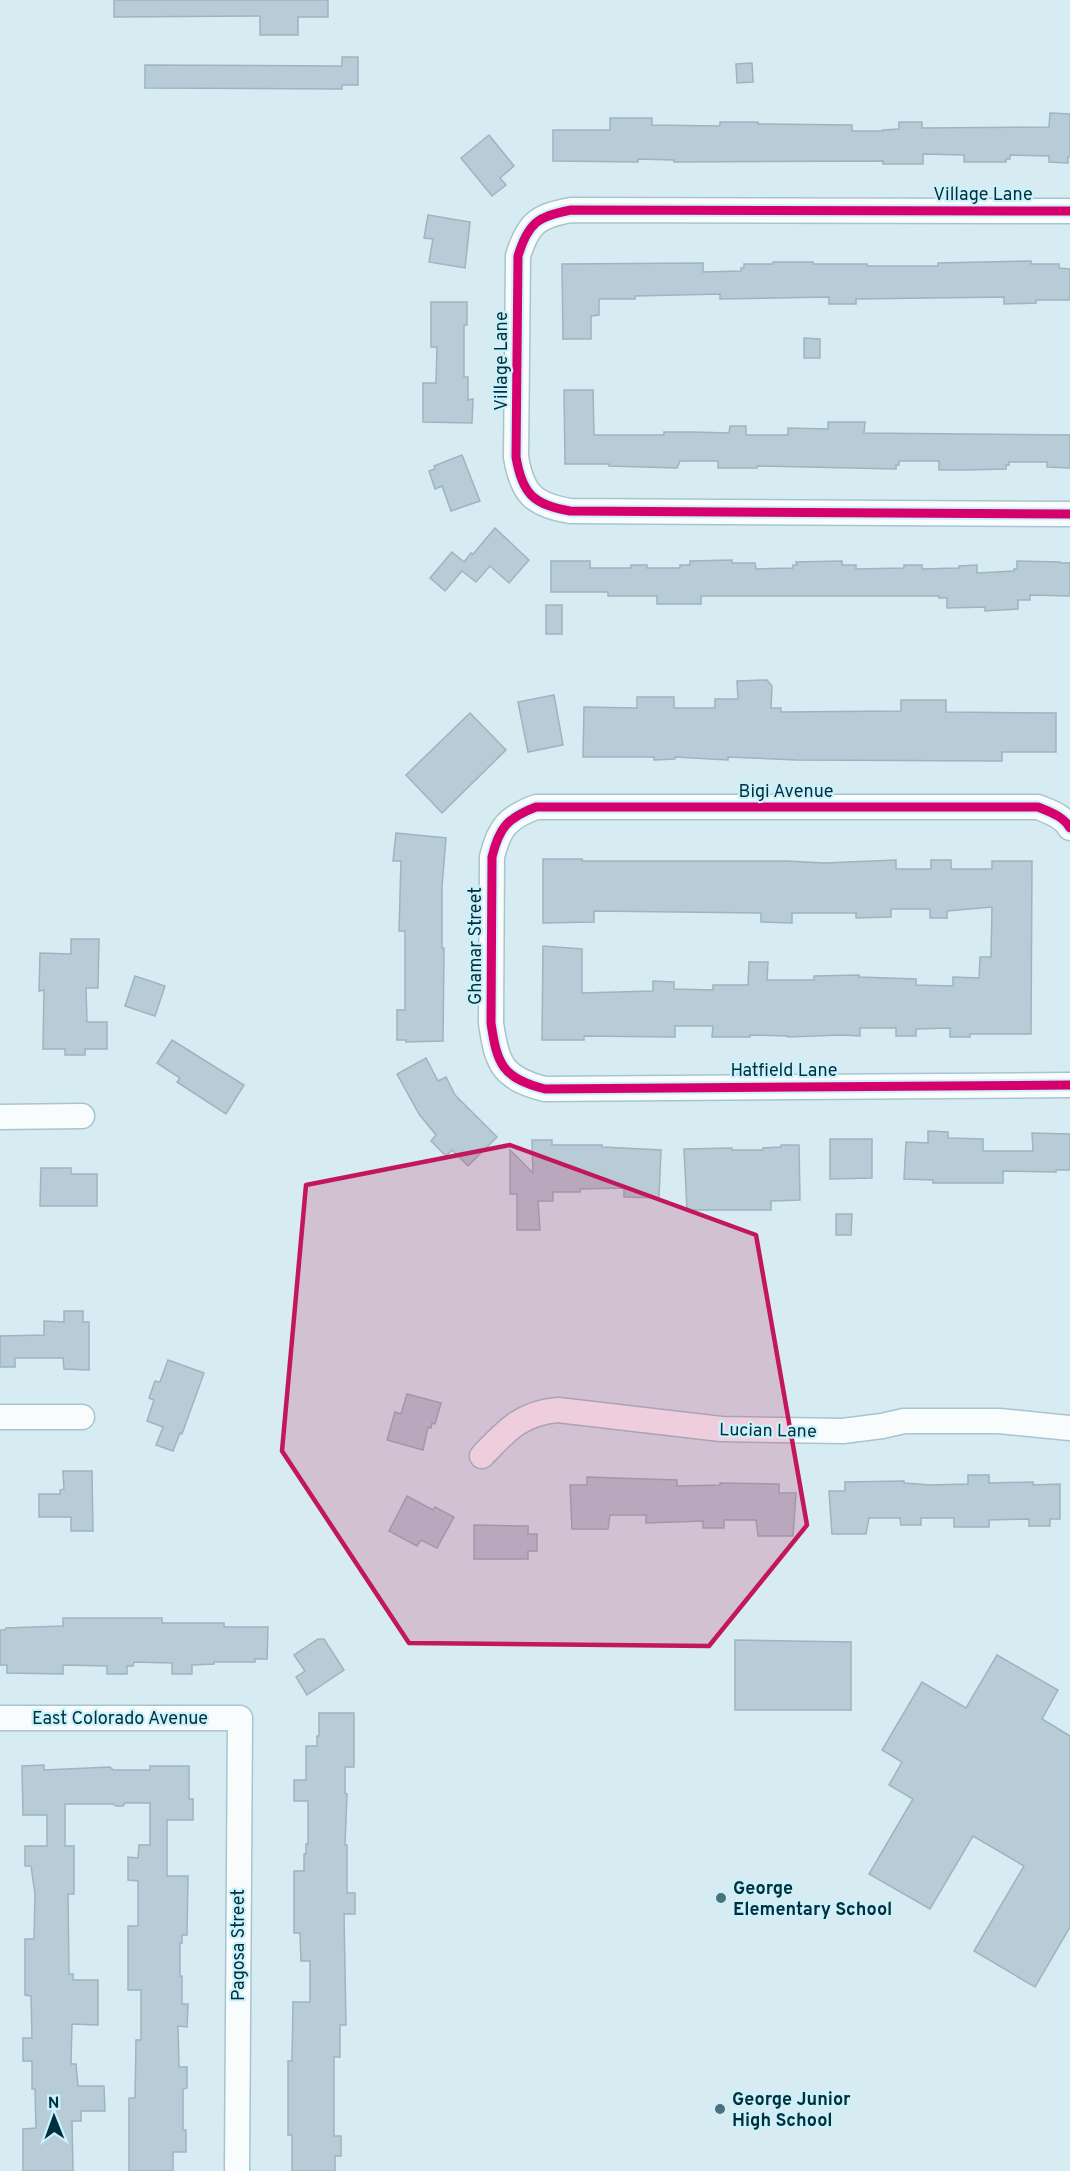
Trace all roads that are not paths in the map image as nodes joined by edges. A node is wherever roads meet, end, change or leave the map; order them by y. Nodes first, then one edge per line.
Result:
1 (1070, 211) edge
2 (1070, 514) edge
3 (505, 824) joint
4 (1068, 826) edge
5 (504, 1069) joint
6 (1070, 1085) edge
7 (0, 1116) edge
8 (82, 1116) dead end
9 (0, 1417) edge
10 (82, 1417) dead end
11 (1070, 1428) edge
12 (482, 1456) dead end
13 (0, 1718) edge
14 (240, 1718) joint
15 (237, 2171) edge

1 - 2 street, Village Lane
3 - 4 street, Bigi Avenue
3 - 5 street, Ghamar Street
5 - 6 street, Hatfield Lane
7 - 8 street
9 - 10 street
11 - 12 street, Lucian Lane
13 - 14 street, East Colorado Avenue
14 - 15 street, Pagosa Street

